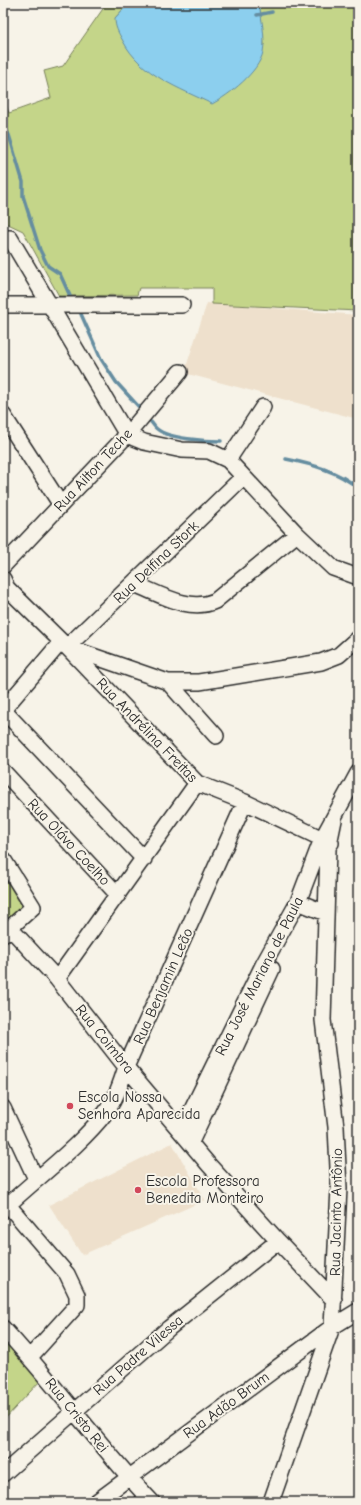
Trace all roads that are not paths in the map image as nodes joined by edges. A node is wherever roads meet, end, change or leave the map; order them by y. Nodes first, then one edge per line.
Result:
1 (6, 238) edge
2 (3, 305) edge
3 (50, 305) junction
4 (182, 305) dead end
5 (180, 372) dead end
6 (263, 407) dead end
7 (3, 415) edge
8 (127, 435) junction
9 (228, 460) junction
10 (243, 477) junction
11 (61, 505) junction
12 (297, 534) junction
13 (5, 557) edge
14 (358, 577) edge
15 (3, 579) edge
16 (134, 584) junction
17 (358, 638) edge
18 (64, 645) junction
19 (168, 682) junction
20 (3, 710) edge
21 (216, 736) dead end
22 (3, 772) edge
23 (358, 773) edge
24 (197, 783) junction
25 (358, 798) edge
26 (343, 801) junction
27 (245, 802) junction
28 (327, 844) junction
29 (3, 859) edge
30 (144, 859) junction
31 (118, 895) junction
32 (302, 904) junction
33 (326, 913) junction
34 (6, 931) edge
35 (57, 979) junction
36 (126, 1067) junction
37 (3, 1108) edge
38 (186, 1137) junction
39 (36, 1179) junction
40 (5, 1202) edge
41 (278, 1241) junction
42 (334, 1300) junction
43 (358, 1311) edge
44 (332, 1327) junction
45 (3, 1328) edge
46 (30, 1357) junction
47 (73, 1412) junction
48 (3, 1474) edge
49 (128, 1477) junction
50 (96, 1502) edge
51 (152, 1502) edge
52 (271, 1502) edge

1 - 3 street
2 - 3 street
3 - 4 street
3 - 8 street
5 - 8 street, Rua Ailton Teche
6 - 9 street
7 - 11 street
8 - 9 street
8 - 11 street, Rua Ailton Teche
9 - 10 street
10 - 12 street
10 - 16 street, Rua Delfina Stork
11 - 13 street, Rua Ailton Teche
12 - 14 street
12 - 16 street
15 - 18 street, Rua Andrélina Freitas
16 - 18 street, Rua Delfina Stork
17 - 19 street
18 - 19 street
18 - 20 street
18 - 24 street, Rua Andrélina Freitas
19 - 21 street
20 - 30 street
22 - 31 street, Rua Olávo Coelho
23 - 26 street, Rua Jacinto Antônio
24 - 27 street, Rua Andrélina Freitas
24 - 30 street
25 - 26 street
26 - 28 street, Rua Jacinto Antônio
27 - 28 street, Rua Andrélina Freitas
27 - 36 street, Rua Benjamin Leão
28 - 32 street, Rua José Mariano de Paula
28 - 33 street, Rua Jacinto Antônio
29 - 34 street
30 - 31 street
31 - 35 street
32 - 33 street
32 - 38 street, Rua José Mariano de Paula
33 - 42 street, Rua Jacinto Antônio
34 - 35 street, Rua Coimbra
35 - 36 street, Rua Coimbra
36 - 38 street, Rua Coimbra
36 - 39 street, Rua Benjamin Leão
37 - 39 street
38 - 41 street, Rua Coimbra
39 - 40 street, Rua Benjamin Leão
40 - 46 street
41 - 42 street, Rua Coimbra
41 - 47 street, Rua Padre Vilessa
42 - 44 street, Rua Jacinto Antônio
43 - 44 street, Rua Adão Brum
44 - 49 street, Rua Adão Brum
44 - 52 street, Rua Jacinto Antônio
45 - 46 street, Rua Cristo Rei
46 - 47 street, Rua Cristo Rei
47 - 48 street, Rua Padre Vilessa
47 - 49 street, Rua Cristo Rei
49 - 50 street, Rua Adão Brum
49 - 51 street, Rua Cristo Rei

